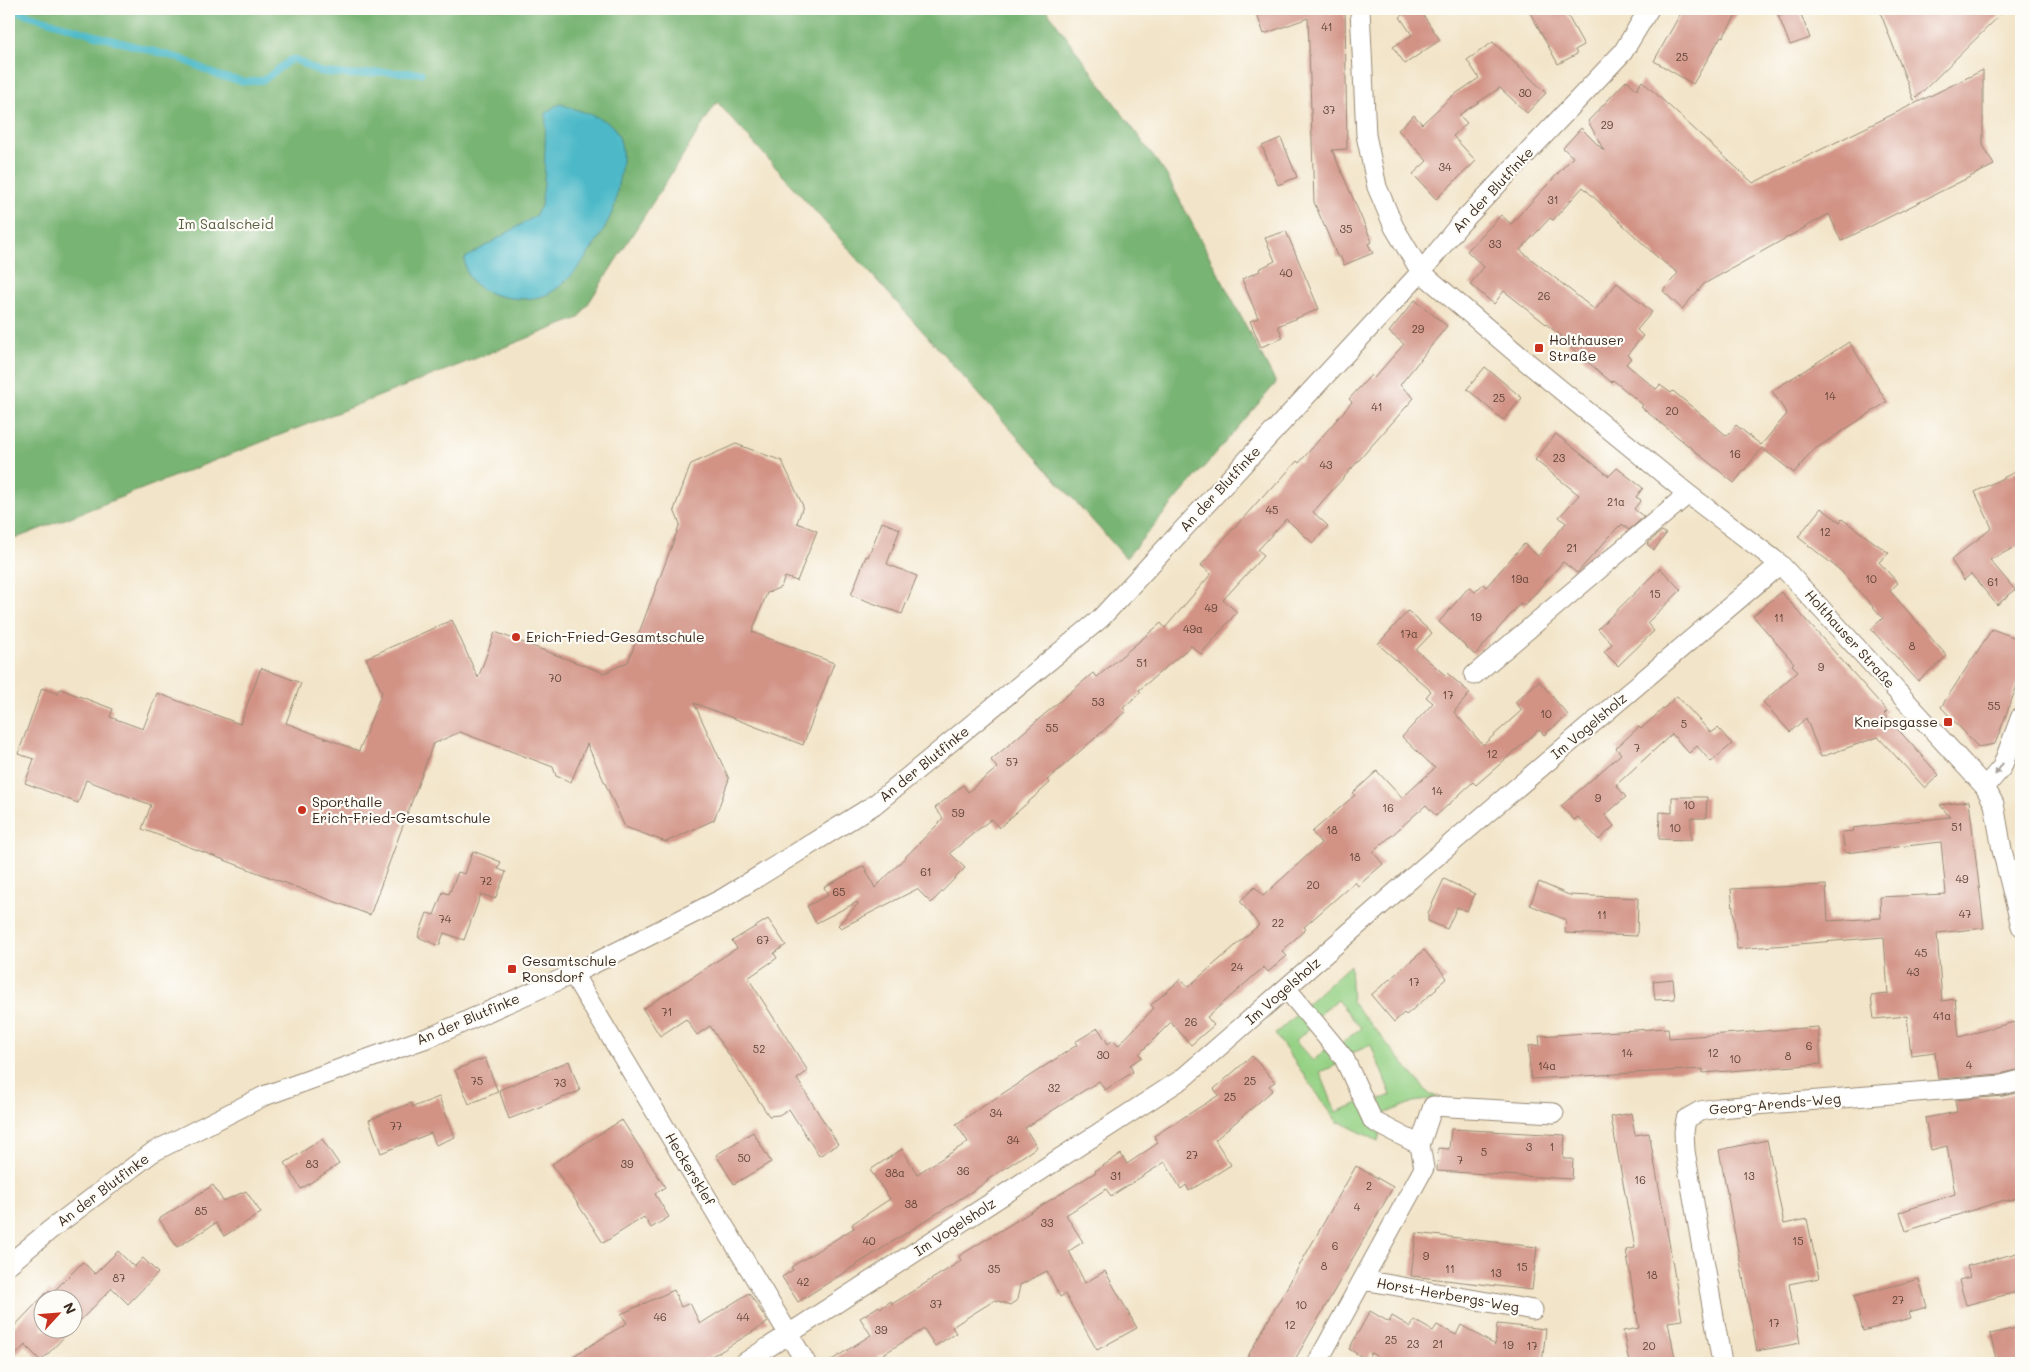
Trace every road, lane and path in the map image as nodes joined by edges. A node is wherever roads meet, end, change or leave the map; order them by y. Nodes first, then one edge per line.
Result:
1 (1360, 9) edge
2 (1649, 9) edge
3 (1421, 272) junction
4 (1688, 494) junction
5 (1780, 564) junction
6 (1474, 675) dead end
7 (2021, 716) edge
8 (1985, 787) junction
9 (2021, 926) edge
10 (573, 974) junction
11 (1286, 988) junction
12 (2021, 1080) edge
13 (1554, 1113) dead end
14 (1420, 1145) junction
15 (9, 1264) edge
16 (1363, 1280) junction
17 (1533, 1310) dead end
18 (789, 1334) junction
19 (744, 1363) edge
20 (806, 1363) edge
21 (1317, 1363) edge
22 (1722, 1363) edge

1 - 3 street, Holthauser Straße
2 - 3 street, An der Blutfinke
3 - 4 street, Holthauser Straße
3 - 10 street, An der Blutfinke
4 - 5 street, Holthauser Straße
4 - 6 street
5 - 8 street, Holthauser Straße
5 - 11 street, Im Vogelsholz
7 -> 8 street
8 - 9 street, Holthauser Straße
10 - 15 street, An der Blutfinke
10 - 18 street, Heckersklef
11 - 14 street
11 - 18 street, Im Vogelsholz
12 - 22 street, Georg-Arends-Weg
13 - 14 street, Horst-Herbergs-Weg
14 - 16 street, Horst-Herbergs-Weg
16 - 17 street, Horst-Herbergs-Weg
16 - 21 street, Horst-Herbergs-Weg
18 - 19 street, Im Vogelsholz
18 - 20 street, Heckersklef

